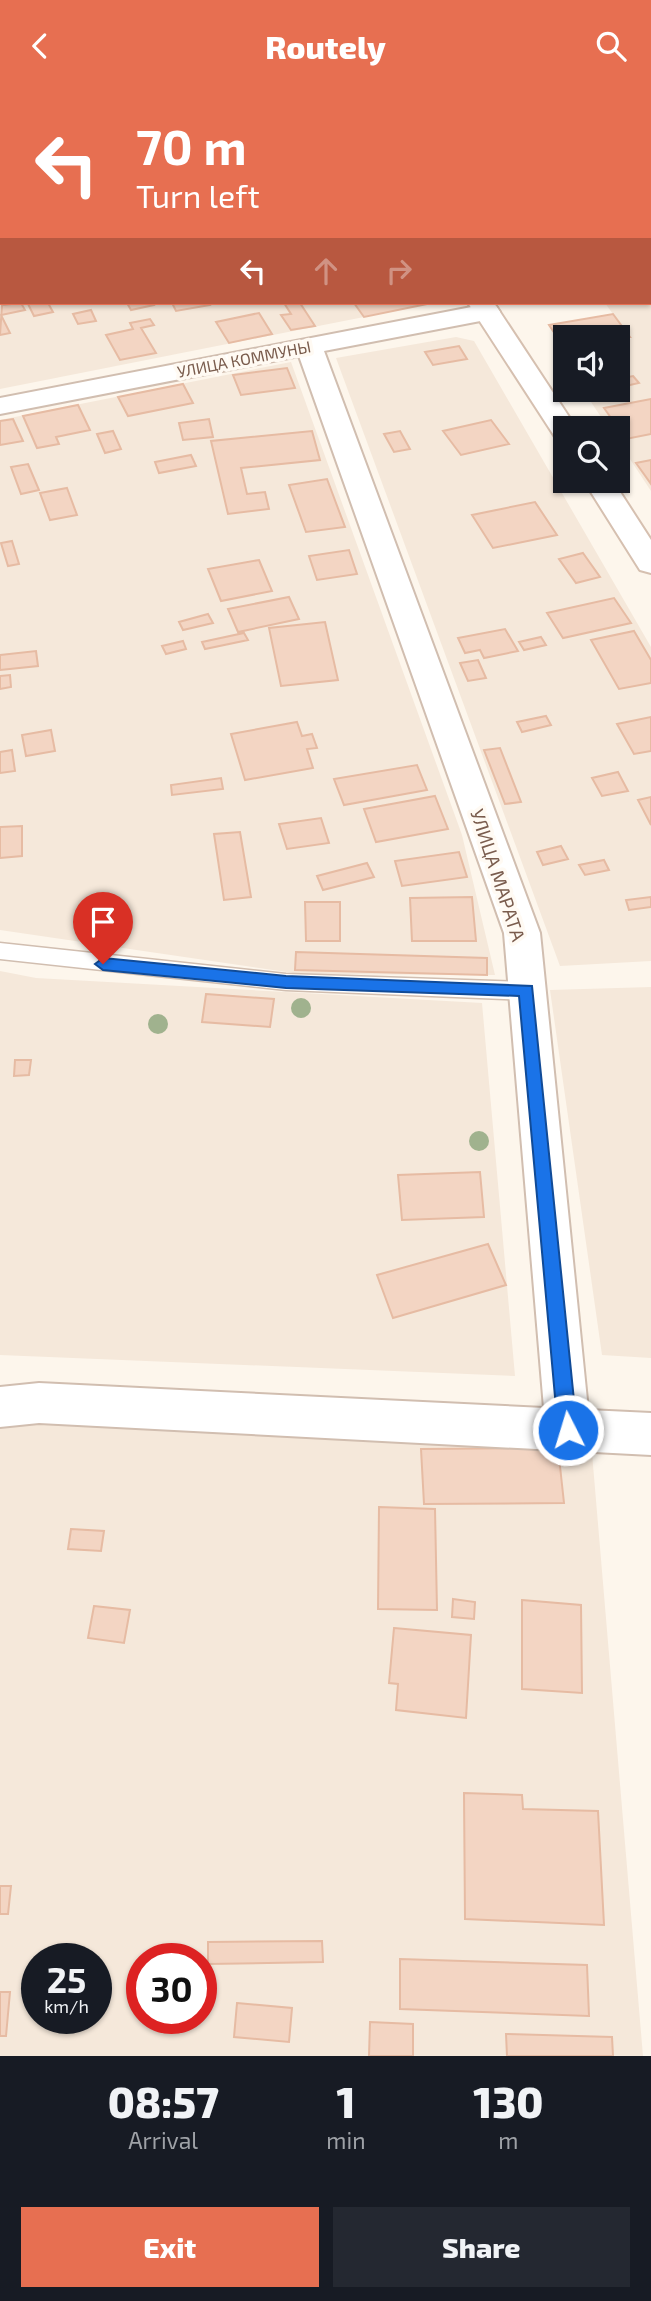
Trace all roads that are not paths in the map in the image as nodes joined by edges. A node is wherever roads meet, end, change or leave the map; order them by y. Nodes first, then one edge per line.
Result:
1 (484, 307) edge
2 (309, 346) junction
3 (0, 406) edge
4 (555, 416) edge
5 (606, 493) edge
6 (651, 563) edge
7 (0, 951) edge
8 (526, 991) junction
9 (0, 1407) edge
10 (568, 1430) junction
11 (651, 1434) edge

1 - 2 street, УЛИЦА КОММУНЫ
1 - 4 street
2 - 3 street, УЛИЦА КОММУНЫ
2 - 8 street, УЛИЦА МАРАТА
5 - 6 street
7 - 8 lane
8 - 10 street, УЛИЦА МАРАТА
9 - 10 street
10 - 11 street

